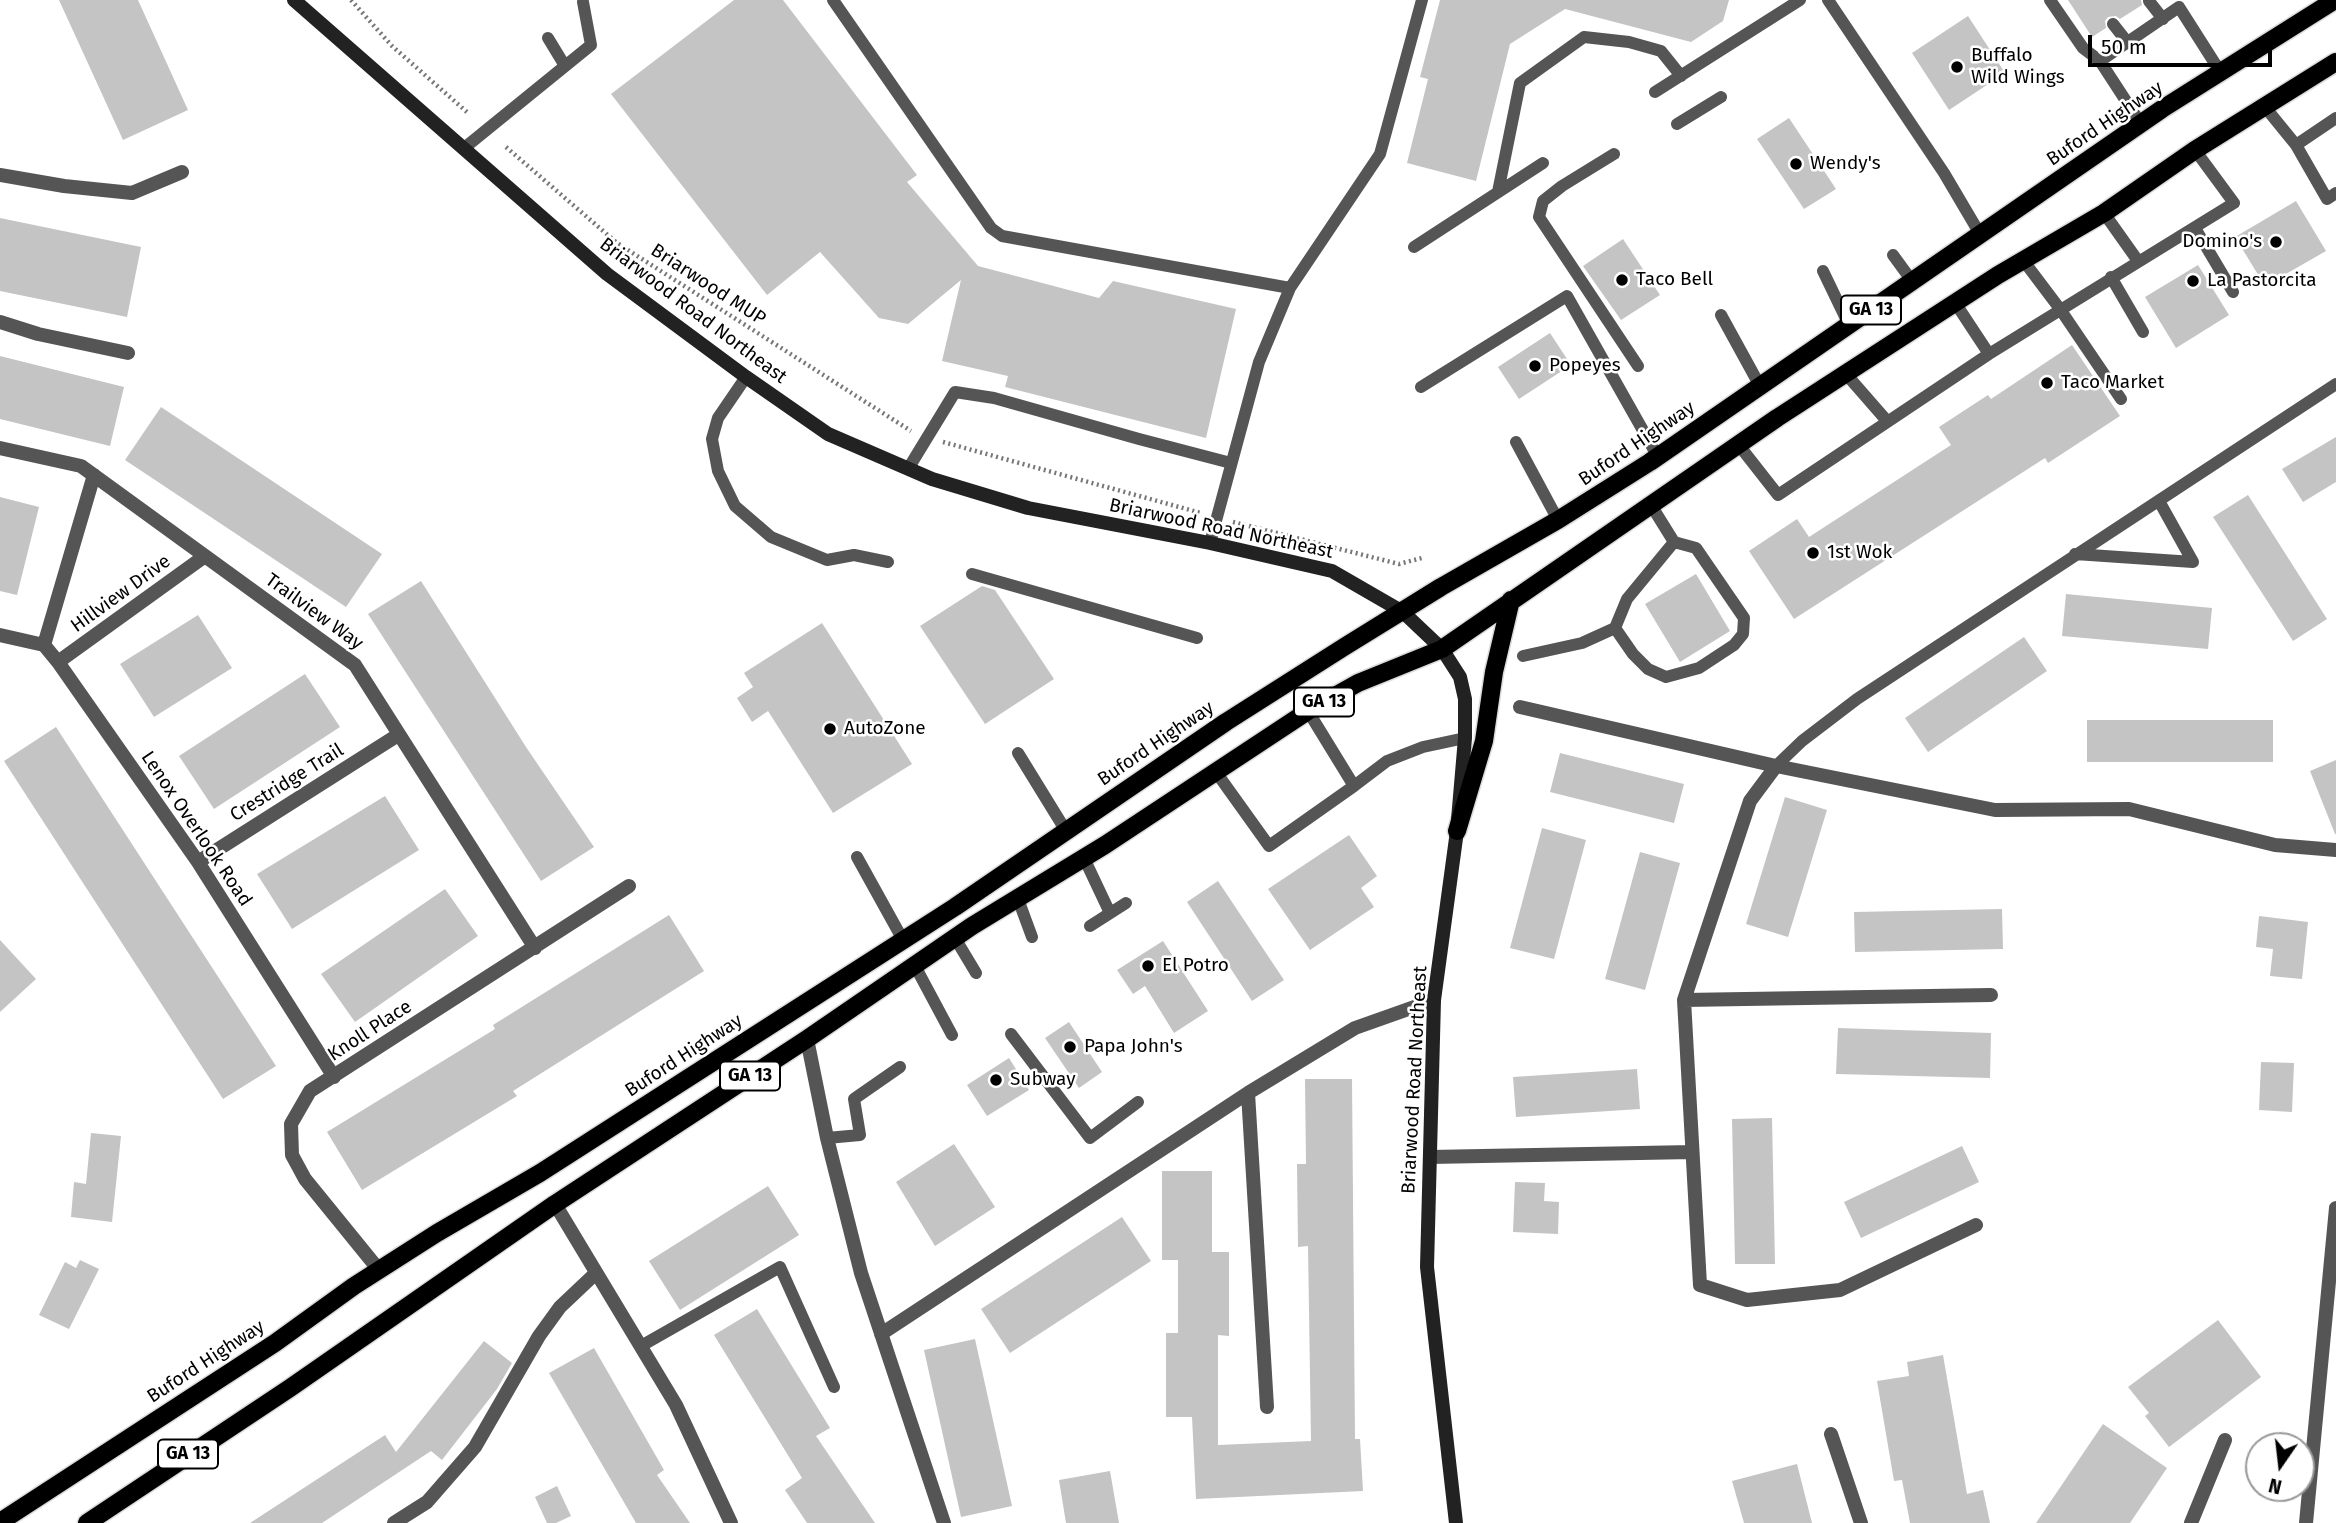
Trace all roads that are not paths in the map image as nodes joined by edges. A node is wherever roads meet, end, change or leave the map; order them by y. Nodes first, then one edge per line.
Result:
1 (295, 0) edge
2 (833, 0) edge
3 (1422, 0) edge
4 (1800, 0) edge
5 (1828, 0) edge
6 (2050, 0) edge
7 (2335, 0) edge
8 (2149, 1) edge
9 (583, 2) dead end
10 (2179, 4) edge
11 (2163, 19) junction
12 (2113, 24) dead end
13 (548, 38) dead end
14 (2128, 43) junction
15 (2100, 61) junction
16 (2336, 62) edge
17 (565, 66) junction
18 (2221, 73) junction
19 (1681, 76) junction
20 (1656, 92) dead end
21 (1721, 97) dead end
22 (2265, 107) junction
23 (2336, 118) edge
24 (1677, 124) dead end
25 (2141, 124) junction
26 (2295, 145) junction
27 (463, 149) junction
28 (2195, 150) junction
29 (1614, 154) dead end
30 (1542, 163) dead end
31 (183, 172) dead end
32 (0, 175) edge
33 (1497, 192) junction
34 (2336, 193) edge
35 (2104, 213) junction
36 (2195, 228) junction
37 (1980, 234) junction
38 (1414, 247) dead end
39 (1893, 255) dead end
40 (2023, 260) junction
41 (2138, 261) junction
42 (1823, 271) dead end
43 (2112, 277) junction
44 (1912, 281) junction
45 (1290, 288) junction
46 (2233, 292) dead end
47 (1956, 304) junction
48 (2060, 309) junction
49 (1721, 315) dead end
50 (0, 322) edge
51 (1849, 325) junction
52 (2143, 332) dead end
53 (128, 353) dead end
54 (1989, 354) junction
55 (1638, 366) dead end
56 (1846, 374) junction
57 (746, 377) junction
58 (2336, 384) edge
59 (1760, 386) junction
60 (1421, 387) dead end
61 (2121, 399) dead end
62 (1887, 421) junction
63 (1516, 442) dead end
64 (1738, 444) junction
65 (0, 448) edge
66 (1658, 457) junction
67 (1231, 463) junction
68 (908, 469) junction
69 (94, 475) junction
70 (2159, 501) junction
71 (1651, 505) junction
72 (1559, 520) junction
73 (1674, 542) junction
74 (1210, 543) junction
75 (2075, 554) junction
76 (205, 556) junction
77 (888, 562) dead end
78 (972, 574) dead end
79 (1511, 600) junction
80 (1403, 612) junction
81 (1615, 628) junction
82 (0, 635) edge
83 (1197, 638) dead end
84 (44, 645) junction
85 (1441, 649) junction
86 (1523, 656) dead end
87 (58, 662) junction
88 (1520, 707) dead end
89 (1308, 711) junction
90 (398, 735) junction
91 (1465, 738) junction
92 (1018, 753) dead end
93 (1776, 766) junction
94 (1216, 772) junction
95 (1354, 786) junction
96 (1066, 831) junction
97 (1457, 831) junction
98 (2336, 850) edge
99 (857, 857) dead end
100 (1084, 858) junction
101 (198, 862) junction
102 (629, 886) dead end
103 (1018, 899) junction
104 (1126, 903) dead end
105 (1110, 913) junction
106 (1090, 926) dead end
107 (1032, 937) dead end
108 (955, 938) junction
109 (903, 940) junction
110 (535, 948) junction
111 (914, 964) junction
112 (976, 973) dead end
113 (1991, 995) dead end
114 (1434, 1000) junction
115 (1684, 1000) junction
116 (1011, 1034) dead end
117 (951, 1035) dead end
118 (807, 1039) junction
119 (900, 1068) dead end
120 (334, 1077) junction
121 (1248, 1093) junction
122 (1138, 1102) dead end
123 (827, 1138) junction
124 (1692, 1152) junction
125 (1430, 1157) junction
126 (555, 1203) junction
127 (2336, 1208) edge
128 (1976, 1225) dead end
129 (379, 1270) junction
130 (596, 1273) junction
131 (2333, 1283) edge
132 (881, 1334) junction
133 (641, 1346) junction
134 (834, 1387) dead end
135 (1267, 1406) dead end
136 (1831, 1434) dead end
137 (2225, 1440) dead end
138 (0, 1522) edge
139 (87, 1523) edge
140 (394, 1523) edge
141 (731, 1523) edge
142 (944, 1523) edge
143 (1455, 1523) edge
144 (1861, 1523) edge
145 (2191, 1523) edge
146 (2306, 1523) edge

1 - 27 street, Briarwood Road Northeast
2 - 45 lane
3 - 45 lane
4 - 19 lane
5 - 37 lane
6 - 15 lane
7 - 18 main road, Buford Highway / GA 13
8 - 11 lane
9 - 17 lane
10 - 11 lane
10 - 18 lane
11 - 14 lane
12 - 14 lane
13 - 17 lane
14 - 15 lane
15 - 25 lane
16 - 22 main road, GA 13
17 - 27 lane
18 - 25 main road, Buford Highway / GA 13
19 - 20 lane
19 - 33 lane
21 - 24 lane
22 - 26 lane
22 - 28 main road, GA 13
23 - 26 lane
25 - 37 main road, Buford Highway / GA 13
26 - 34 lane
27 - 57 street, Briarwood Road Northeast
28 - 35 main road, GA 13
28 - 36 lane
29 - 55 lane
30 - 33 lane
31 - 32 street
33 - 38 lane
35 - 40 main road, GA 13
35 - 41 lane
36 - 41 lane
36 - 46 lane
37 - 44 main road, Buford Highway / GA 13
39 - 44 lane
40 - 47 main road, GA 13
40 - 48 lane
41 - 43 lane
42 - 51 lane
43 - 48 lane
43 - 52 lane
44 - 51 main road, Buford Highway / GA 13
45 - 67 lane
47 - 54 lane
47 - 56 main road, GA 13
48 - 54 lane
48 - 61 lane
49 - 59 lane
50 - 53 street
51 - 59 main road, Buford Highway / GA 13
54 - 62 lane
56 - 62 lane
56 - 64 main road, GA 13
57 - 68 street, Briarwood Road Northeast
57 - 77 lane
58 - 70 lane
59 - 66 main road, Buford Highway / GA 13
60 - 66 lane
62 - 64 lane
63 - 72 lane
64 - 71 main road, GA 13
65 - 69 street, Trailview Way
66 - 72 main road, Buford Highway / GA 13
67 - 68 lane
67 - 74 lane
68 - 74 street, Briarwood Road Northeast
69 - 76 street, Trailview Way
69 - 84 street, Hillview Drive
70 - 75 lane
70 - 75 lane
71 - 73 lane
71 - 79 main road, GA 13
72 - 80 main road, Buford Highway / GA 13
73 - 81 lane
73 - 81 lane
74 - 80 street, Briarwood Road Northeast
75 - 93 lane
76 - 87 street, Hillview Drive
76 - 90 street, Trailview Way
78 - 83 lane
79 - 85 main road, GA 13
79 - 97 main road
80 - 85 street, Briarwood Road Northeast
80 - 96 main road, Buford Highway / GA 13
81 - 86 lane
82 - 84 street
84 - 87 street, Lenox Overlook Road
85 - 89 main road, GA 13
85 - 91 street, Briarwood Road Northeast
87 - 101 street, Lenox Overlook Road
88 - 93 street
89 - 94 main road, GA 13
89 - 95 lane
90 - 101 street, Crestridge Trail
90 - 110 street, Trailview Way
91 - 95 lane
91 - 97 street, Briarwood Road Northeast
92 - 96 lane
93 - 98 street
93 - 115 street
94 - 95 lane
94 - 100 main road, GA 13
96 - 109 main road, Buford Highway / GA 13
97 - 114 street, Briarwood Road Northeast
99 - 109 lane
100 - 103 main road, GA 13
100 - 105 lane
101 - 120 street, Lenox Overlook Road
102 - 110 street, Knoll Place
103 - 107 lane
103 - 108 main road, GA 13
104 - 105 lane
105 - 106 lane
108 - 111 main road, GA 13
108 - 112 lane
109 - 129 main road, Buford Highway / GA 13
110 - 120 street, Knoll Place
111 - 117 lane
111 - 118 main road, GA 13
113 - 115 street
114 - 121 street
114 - 125 street, Briarwood Road Northeast
115 - 124 street
116 - 122 lane
118 - 123 street
118 - 126 main road, GA 13
119 - 123 lane
120 - 129 street, Knoll Place
121 - 132 street
121 - 135 street
123 - 132 street
124 - 125 street
124 - 128 street
125 - 143 street, Briarwood Road Northeast
126 - 130 street
126 - 139 main road, GA 13
127 - 131 street
129 - 138 main road, Buford Highway / GA 13
130 - 133 street
130 - 140 street
131 - 146 street
132 - 142 street
133 - 134 lane
133 - 141 street
136 - 144 street
137 - 145 street

